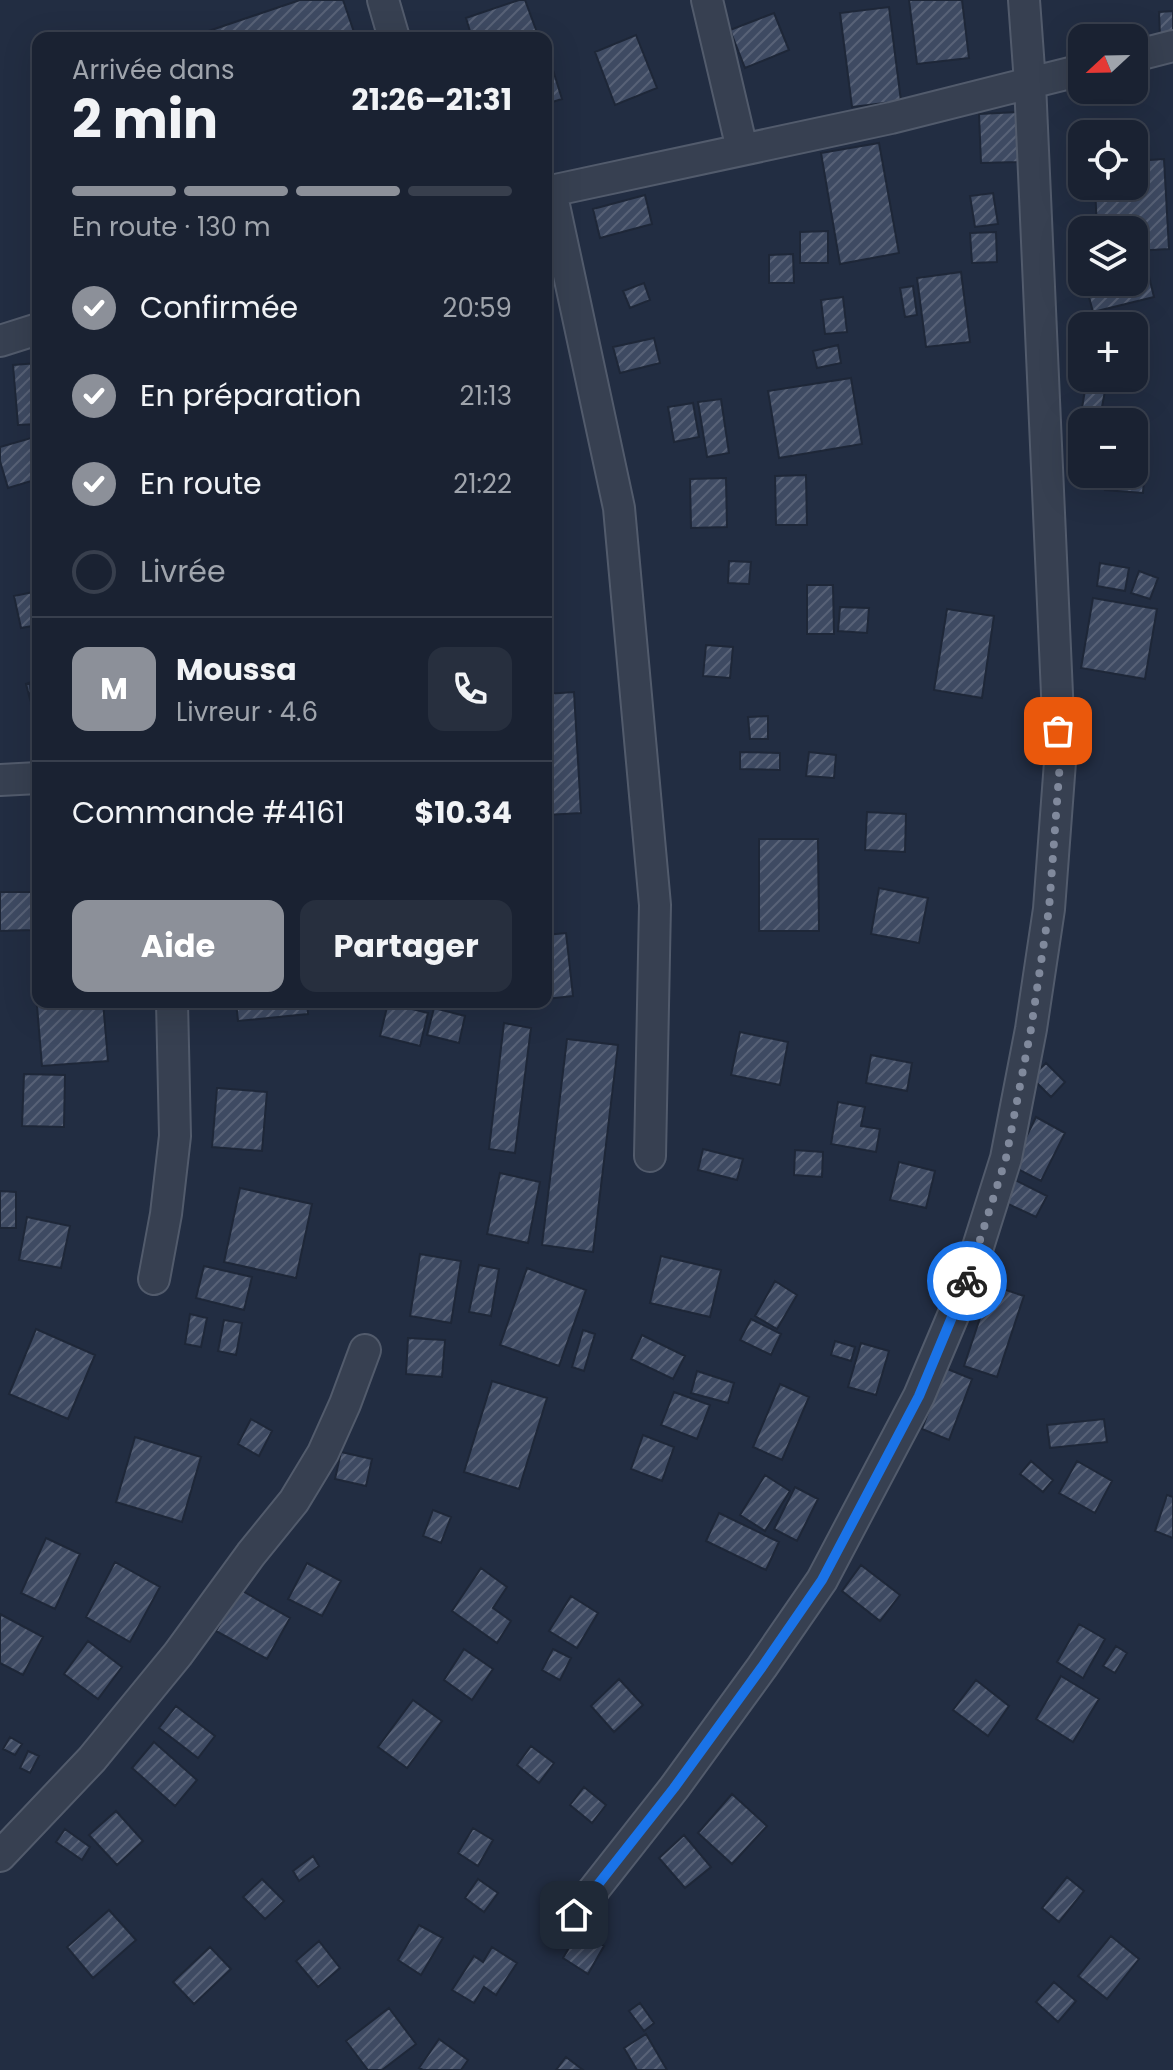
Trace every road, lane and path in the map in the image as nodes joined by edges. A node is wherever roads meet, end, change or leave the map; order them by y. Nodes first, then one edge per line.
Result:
1 (383, 0) edge
2 (707, 0) edge
3 (1024, 0) edge
4 (392, 32) edge
5 (1173, 46) edge
6 (1148, 52) edge
7 (1068, 74) edge
8 (1030, 83) junction
9 (742, 149) junction
10 (552, 190) edge
11 (552, 205) edge
12 (32, 331) edge
13 (0, 341) edge
14 (32, 778) edge
15 (0, 780) edge
16 (172, 1008) edge
17 (650, 1156) dead end
18 (154, 1279) dead end
19 (365, 1350) dead end
20 (0, 1856) edge
21 (574, 1915) dead end

1 - 4 street
2 - 9 street
3 - 8 street
5 - 6 street
7 - 8 street
8 - 9 street
8 - 21 street
9 - 10 street
11 - 17 street
12 - 13 street
14 - 15 street
16 - 18 street
19 - 20 street

